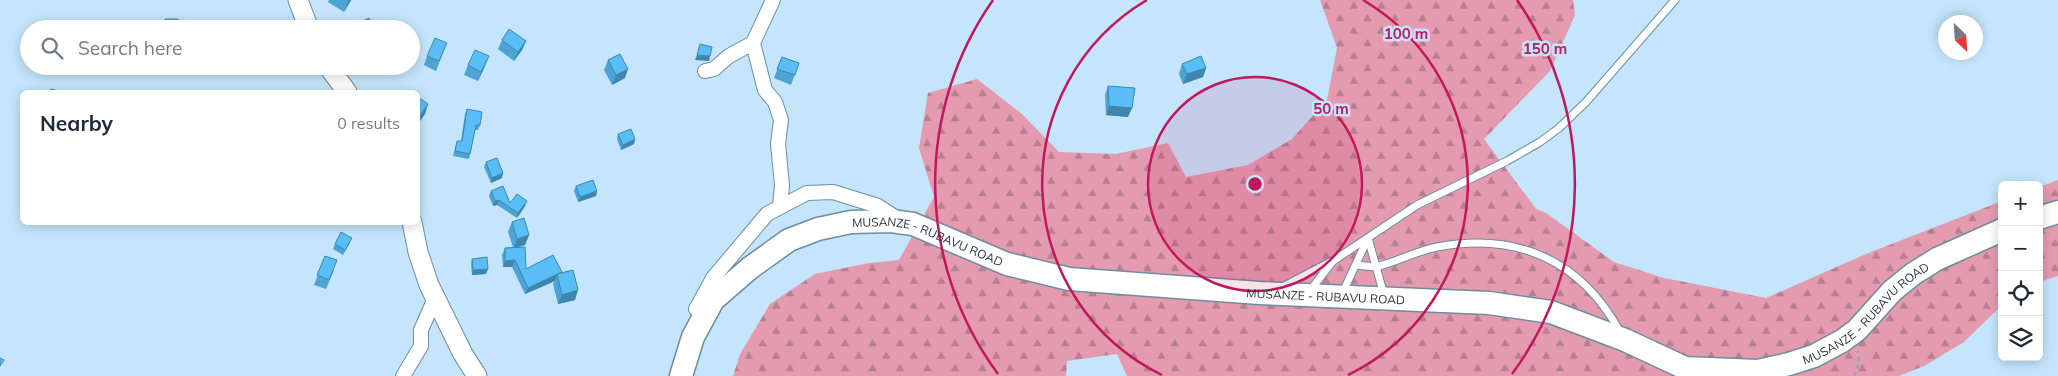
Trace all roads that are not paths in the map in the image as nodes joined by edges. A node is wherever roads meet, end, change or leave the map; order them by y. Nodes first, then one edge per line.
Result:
1 (298, 0) edge
2 (773, 0) edge
3 (1675, 0) edge
4 (306, 20) edge
5 (753, 43) junction
6 (706, 71) dead end
7 (335, 75) edge
8 (346, 90) edge
9 (780, 207) junction
10 (2058, 212) edge
11 (2043, 217) edge
12 (902, 222) junction
13 (413, 225) edge
14 (1998, 232) edge
15 (1368, 238) junction
16 (1333, 261) junction
17 (1356, 265) junction
18 (1377, 266) junction
19 (1259, 293) junction
20 (1306, 295) junction
21 (1340, 296) junction
22 (435, 298) junction
23 (1385, 298) junction
24 (1625, 340) junction
25 (402, 376) edge
26 (477, 376) edge
27 (680, 376) edge

1 - 4 main road
2 - 5 street
3 - 15 lane
5 - 6 street
5 - 9 street
7 - 8 main road
9 - 12 street
9 - 27 street
10 - 11 highway
12 - 19 highway, MUSANZE - RUBAVU ROAD
12 - 27 highway, MUSANZE - RUBAVU ROAD
13 - 22 main road
14 - 24 highway, MUSANZE - RUBAVU ROAD
15 - 16 lane
15 - 17 lane
15 - 18 lane
16 - 19 lane
16 - 20 lane
17 - 18 lane
17 - 21 lane
18 - 23 lane
18 - 24 lane
19 - 20 highway, MUSANZE - RUBAVU ROAD
20 - 21 highway, MUSANZE - RUBAVU ROAD
21 - 23 highway, MUSANZE - RUBAVU ROAD
22 - 25 street
22 - 26 main road
23 - 24 highway, MUSANZE - RUBAVU ROAD

